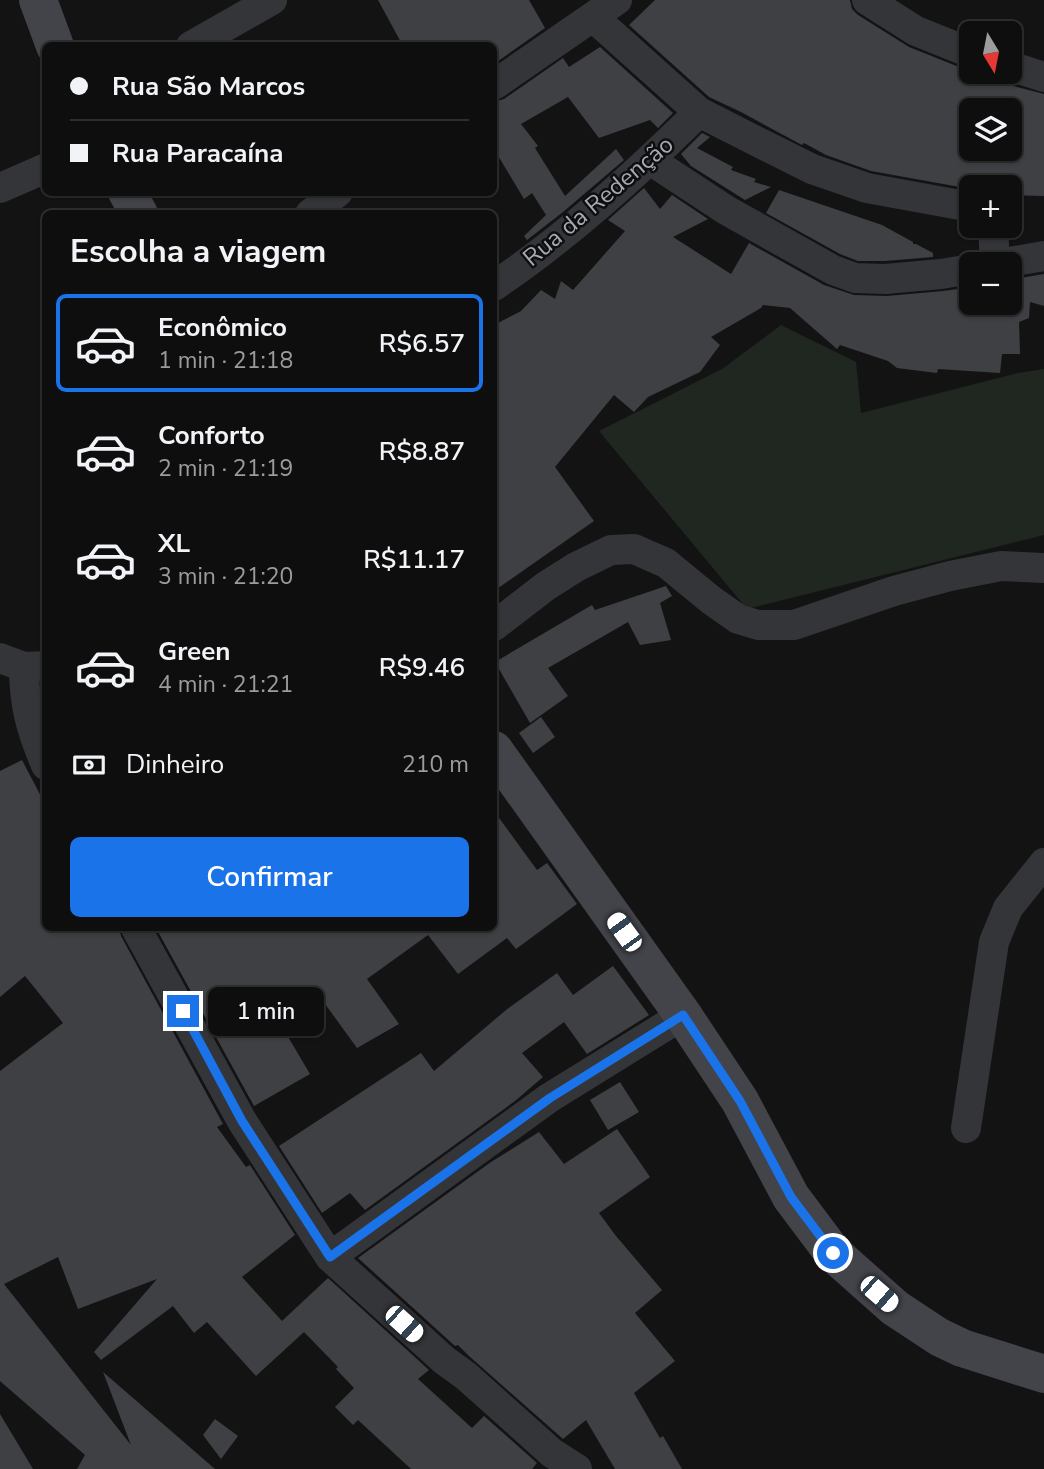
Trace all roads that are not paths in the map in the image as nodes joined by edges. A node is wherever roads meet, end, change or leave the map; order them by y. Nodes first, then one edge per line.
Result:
1 (38, 0) edge
2 (272, 0) edge
3 (867, 0) edge
4 (605, 9) edge
5 (54, 42) edge
6 (198, 42) edge
7 (959, 48) edge
8 (1022, 70) edge
9 (1044, 77) edge
10 (497, 83) edge
11 (699, 112) junction
12 (650, 160) junction
13 (42, 170) edge
14 (0, 188) edge
15 (333, 196) edge
16 (959, 205) edge
17 (315, 210) edge
18 (1044, 256) edge
19 (1022, 260) edge
20 (959, 271) edge
21 (497, 284) edge
22 (1044, 568) edge
23 (497, 624) edge
24 (23, 664) edge
25 (497, 754) edge
26 (42, 756) edge
27 (1044, 863) edge
28 (138, 931) edge
29 (683, 1015) junction
30 (966, 1128) dead end
31 (330, 1257) junction
32 (1044, 1374) edge
33 (577, 1469) edge

1 - 5 main road
2 - 6 street
3 - 7 street
4 - 10 street
4 - 11 street
8 - 9 street
11 - 12 street, Rua da Redenção
11 - 16 street
12 - 20 street
12 - 21 street, Rua da Redenção
13 - 14 street
15 - 17 street
18 - 19 street
22 - 23 street
24 - 26 street
25 - 29 main road
27 - 30 street
28 - 31 street
29 - 31 street
29 - 32 main road
31 - 33 street

